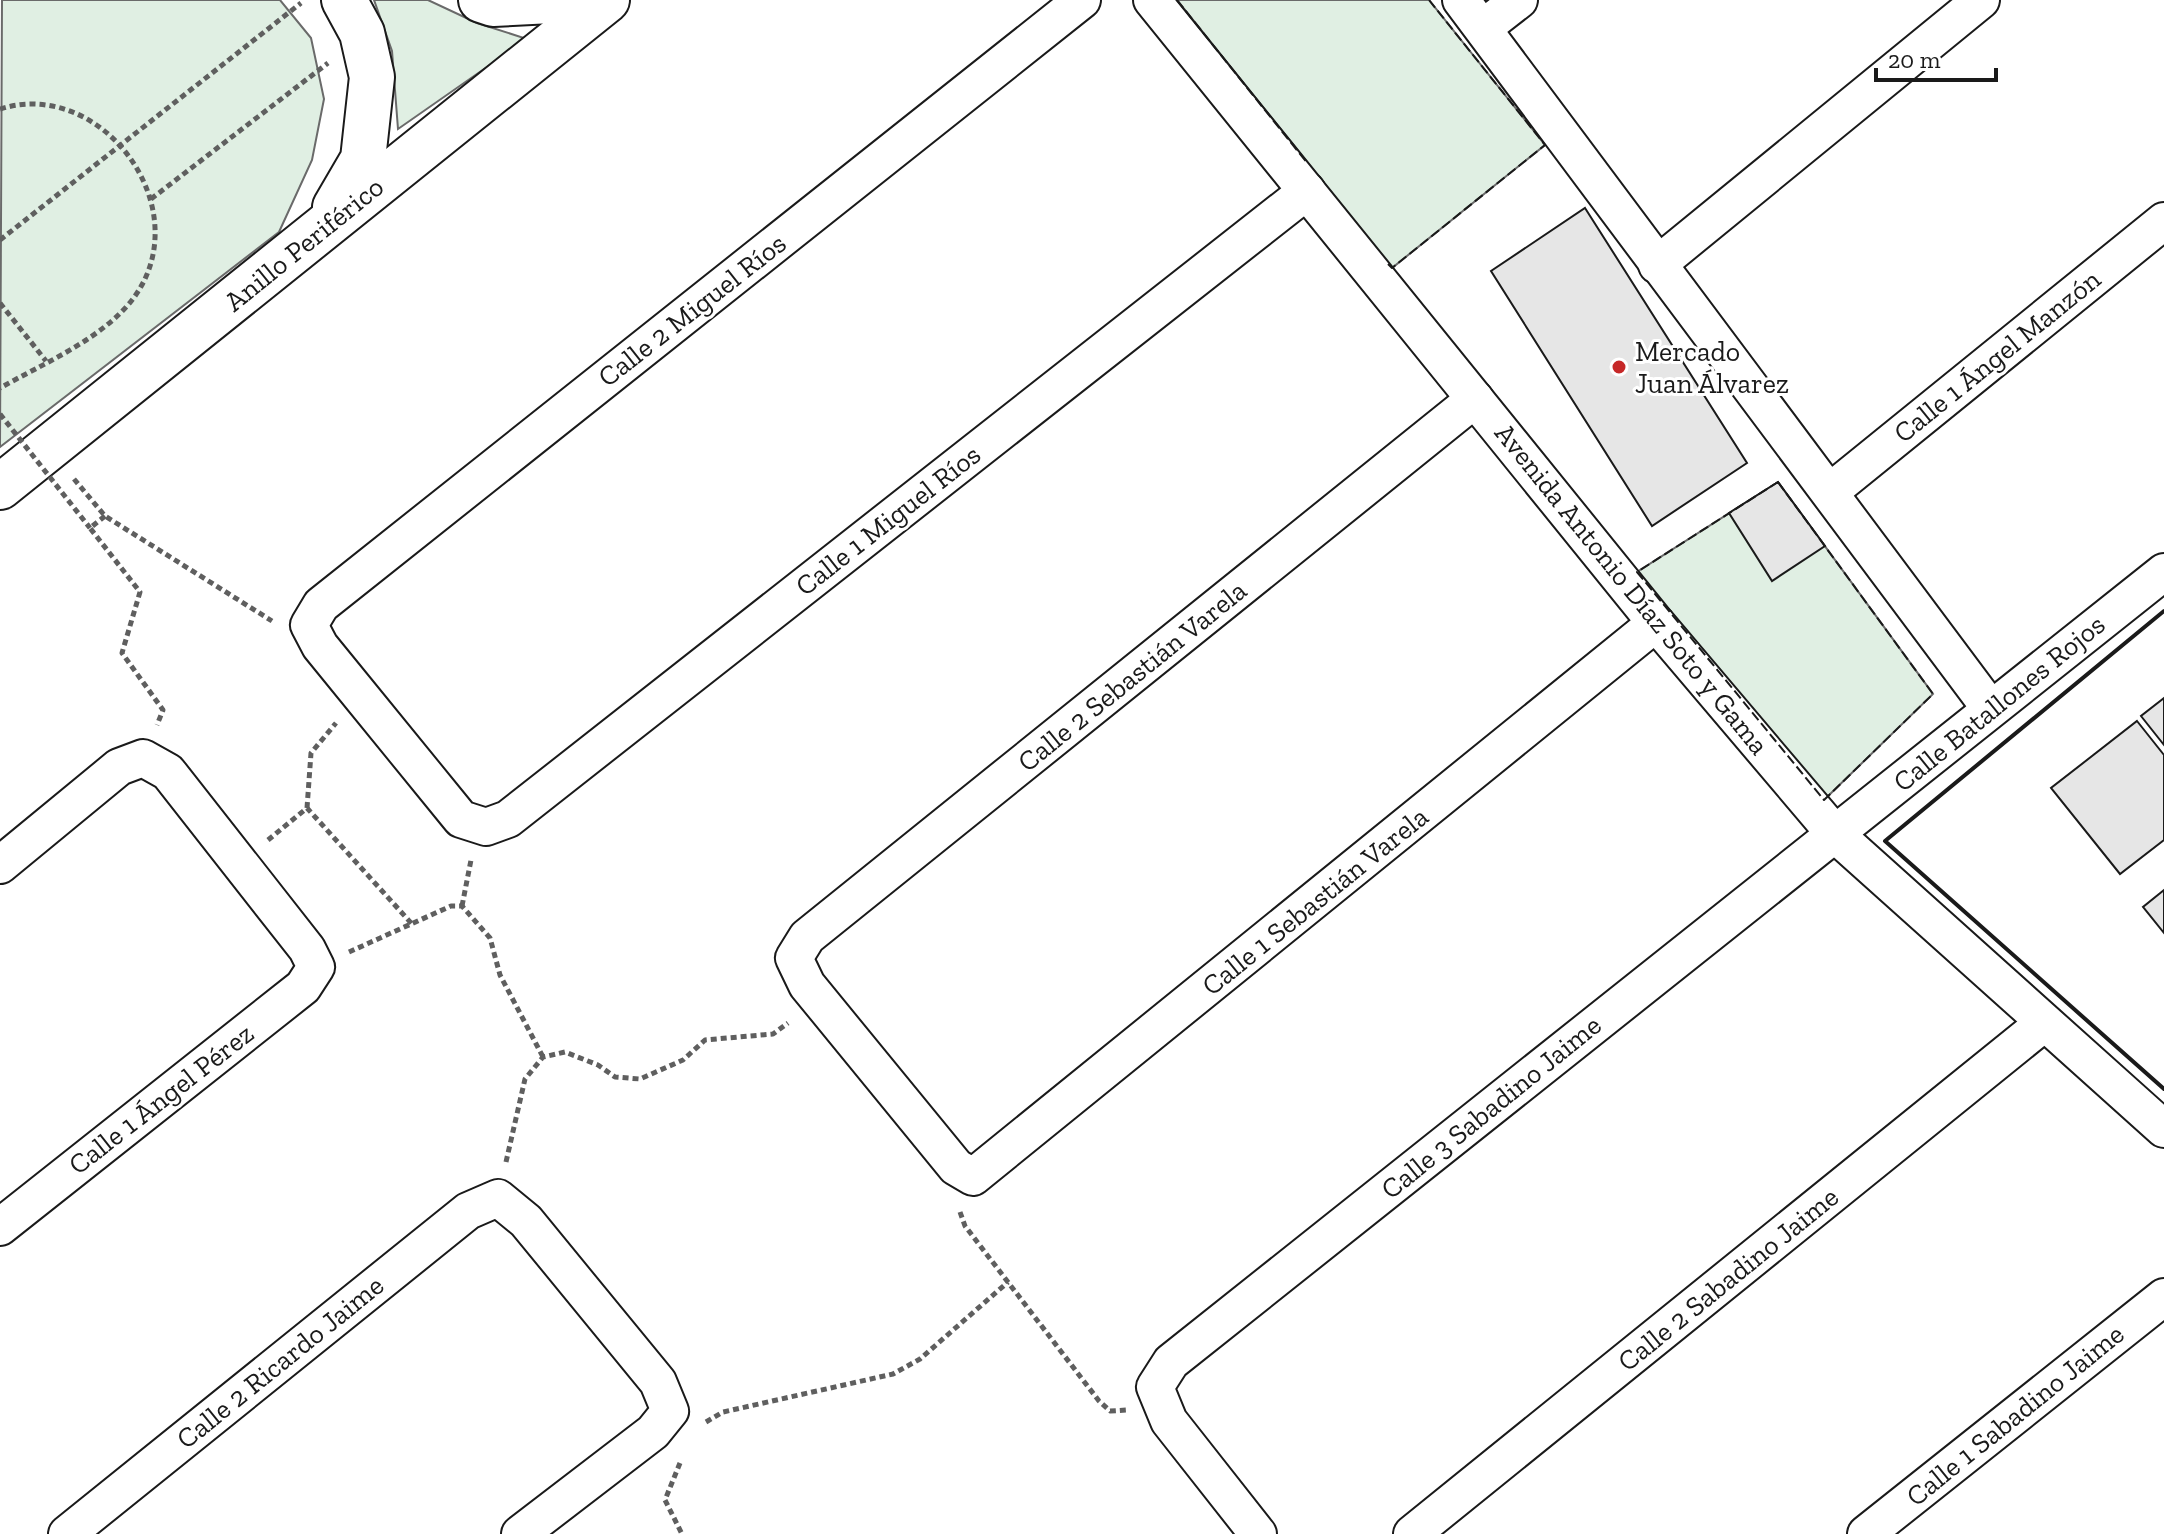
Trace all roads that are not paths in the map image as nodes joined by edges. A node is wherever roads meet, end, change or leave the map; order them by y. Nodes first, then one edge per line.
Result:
1 (344, 0) edge
2 (481, 0) edge
3 (571, 0) edge
4 (607, 0) edge
5 (1082, 0) edge
6 (1152, 0) edge
7 (1461, 0) edge
8 (1519, 0) edge
9 (1981, 0) edge
10 (1483, 28) junction
11 (1307, 191) junction
12 (2164, 221) edge
13 (322, 230) junction
14 (1657, 265) junction
15 (1475, 399) junction
16 (0, 487) edge
17 (1831, 491) junction
18 (2164, 572) edge
19 (1656, 623) junction
20 (363, 699) joint
21 (1990, 708) junction
22 (1835, 834) junction
23 (0, 865) edge
24 (820, 1000) joint
25 (2044, 1023) junction
26 (2164, 1129) edge
27 (0, 1227) edge
28 (2164, 1297) edge
29 (67, 1534) edge
30 (520, 1534) edge
31 (1258, 1534) edge
32 (1412, 1534) edge
33 (1866, 1534) edge

1 - 13 main road
2 - 3 main road
4 - 13 main road, Anillo Periférico
5 - 20 street, Calle 2 Miguel Ríos
6 - 11 street, Avenida Antonio Díaz Soto y Gama
7 - 10 street
8 - 10 street
9 - 14 street
10 - 14 street
11 - 15 street, Avenida Antonio Díaz Soto y Gama
11 - 20 street, Calle 1 Miguel Ríos
12 - 17 street, Calle 1 Ángel Manzón
13 - 16 main road, Anillo Periférico
14 - 17 street
15 - 19 street, Avenida Antonio Díaz Soto y Gama
15 - 24 street, Calle 2 Sebastián Varela
17 - 21 street
18 - 21 street, Calle Batallones Rojos
19 - 22 street, Avenida Antonio Díaz Soto y Gama
19 - 24 street, Calle 1 Sebastián Varela
21 - 22 street, Calle Batallones Rojos
22 - 25 street, Avenida Antonio Díaz Soto y Gama
22 - 31 street, Calle 3 Sabadino Jaime
23 - 27 street, Calle 1 Ángel Pérez
25 - 26 street, Avenida Antonio Díaz Soto y Gama
25 - 32 street, Calle 2 Sabadino Jaime
28 - 33 street, Calle 1 Sabadino Jaime
29 - 30 street, Calle 2 Ricardo Jaime

